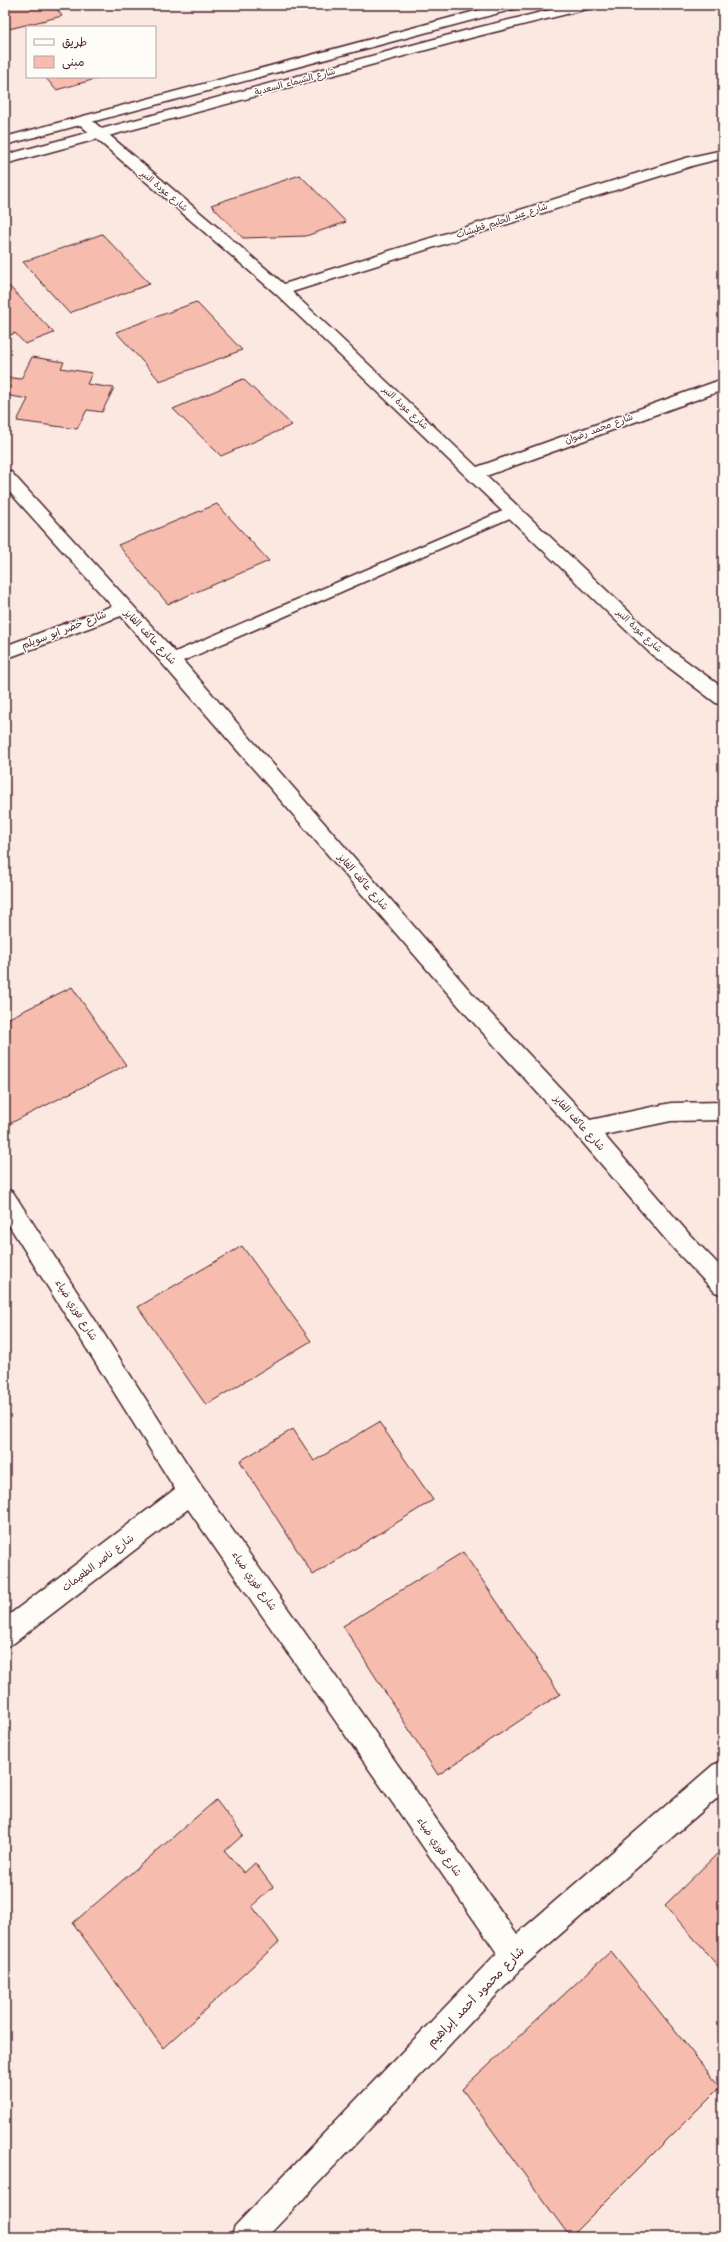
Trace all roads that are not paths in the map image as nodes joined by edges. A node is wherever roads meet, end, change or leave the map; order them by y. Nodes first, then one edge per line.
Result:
1 (512, 5) edge
2 (586, 5) edge
3 (83, 120) junction
4 (99, 136) junction
5 (5, 140) edge
6 (723, 154) edge
7 (5, 160) edge
8 (281, 290) junction
9 (723, 384) edge
10 (475, 474) junction
11 (5, 476) edge
12 (512, 512) junction
13 (123, 608) junction
14 (5, 653) edge
15 (171, 660) junction
16 (723, 698) edge
17 (723, 1110) edge
18 (586, 1130) junction
19 (5, 1199) edge
20 (723, 1285) edge
21 (192, 1492) junction
22 (5, 1634) edge
23 (723, 1775) edge
24 (515, 1955) junction
25 (246, 2237) edge

1 - 3 street, شارع الشيماء السعدية
2 - 4 street, شارع الشيماء السعدية
3 - 4 street, شارع عودة النبر
3 - 5 street, شارع الشيماء السعدية
4 - 7 street, شارع الشيماء السعدية
4 - 8 street, شارع عودة النبر
6 - 8 street, شارع عبد الحليم قطيشات
8 - 10 street, شارع عودة النبر
9 - 10 street, شارع محمد رضوان
10 - 12 street, شارع عودة النبر
11 - 13 street, شارع عاكف الفايز
12 - 15 lane
12 - 16 street, شارع عودة النبر
13 - 14 street, شارع خضر ابو سويلم
13 - 15 street, شارع عاكف الفايز
15 - 18 street, شارع عاكف الفايز
17 - 18 street
18 - 20 street, شارع عاكف الفايز
19 - 21 street, شارع فوزي ضياء
21 - 22 street, شارع ناصر الطعيمات
21 - 24 street, شارع فوزي ضياء
23 - 24 street, شارع محمود أحمد إبراهيم
24 - 25 street, شارع محمود أحمد إبراهيم

